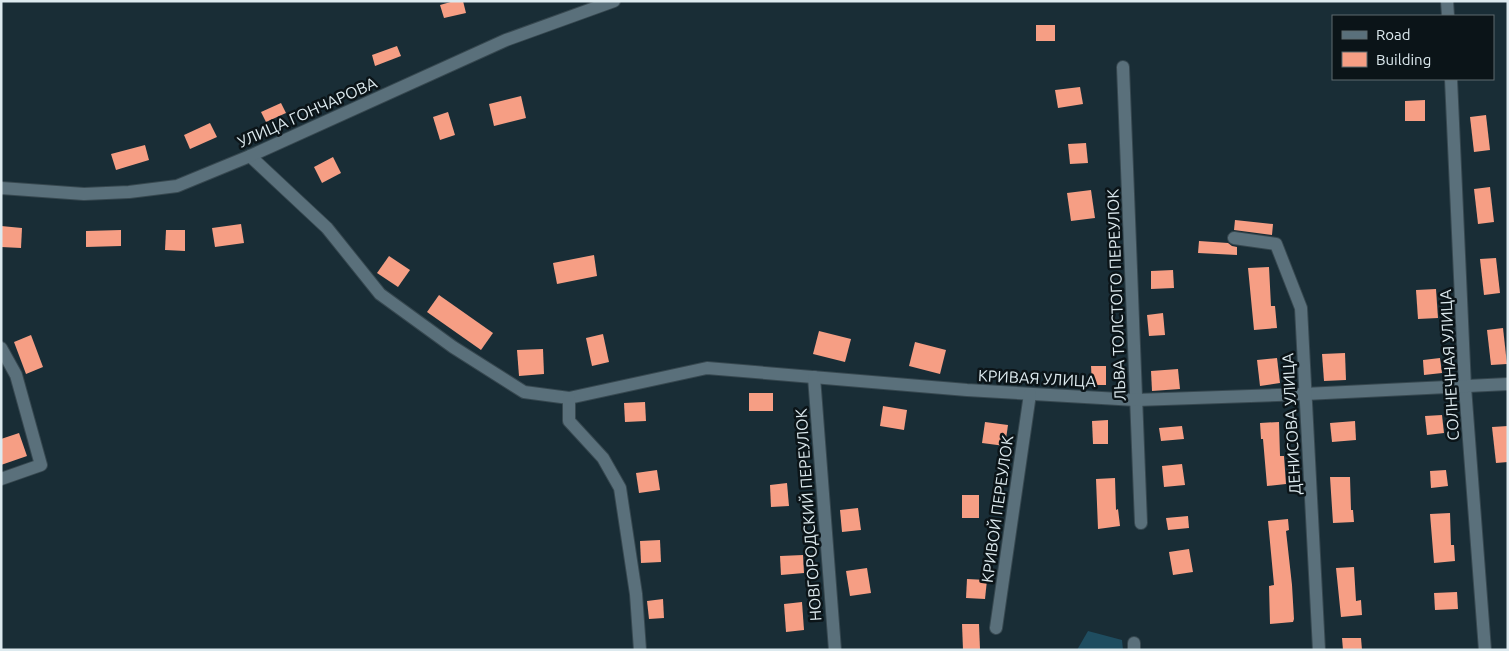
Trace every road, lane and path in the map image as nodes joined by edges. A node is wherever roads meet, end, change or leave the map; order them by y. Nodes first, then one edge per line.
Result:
1 (614, 1) edge
2 (1448, 1) edge
3 (1448, 15) edge
4 (1123, 67) dead end
5 (1451, 80) edge
6 (250, 156) junction
7 (1, 188) edge
8 (1234, 238) dead end
9 (1, 348) edge
10 (814, 377) junction
11 (1508, 384) edge
12 (1465, 387) junction
13 (1030, 394) junction
14 (1306, 394) junction
15 (569, 398) junction
16 (1136, 400) junction
17 (1, 479) edge
18 (1141, 523) dead end
19 (996, 628) dead end
20 (640, 650) edge
21 (834, 650) edge
22 (1319, 650) edge
23 (1485, 650) edge

1 - 6 street, УЛИЦА ГОНЧАРОВА
2 - 3 street
4 - 16 street, ЛЬВА ТОЛСТОГО ПЕРЕУЛОК
5 - 12 street, СОЛНЕЧНАЯ УЛИЦА
6 - 7 street, УЛИЦА ГОНЧАРОВА
6 - 15 street, КРИВАЯ УЛИЦА
8 - 14 street, ДЕНИСОВА УЛИЦА
9 - 17 street
10 - 13 street, КРИВАЯ УЛИЦА
10 - 15 street, КРИВАЯ УЛИЦА
10 - 21 street, НОВГОРОДСКИЙ ПЕРЕУЛОК
11 - 12 street, КРИВАЯ УЛИЦА
12 - 14 street, КРИВАЯ УЛИЦА
12 - 23 street, СОЛНЕЧНАЯ УЛИЦА
13 - 16 street, КРИВАЯ УЛИЦА
13 - 19 street, КРИВОЙ ПЕРЕУЛОК
14 - 16 street, КРИВАЯ УЛИЦА
14 - 22 street, ДЕНИСОВА УЛИЦА
15 - 20 street
16 - 18 street, ЛЬВА ТОЛСТОГО ПЕРЕУЛОК

